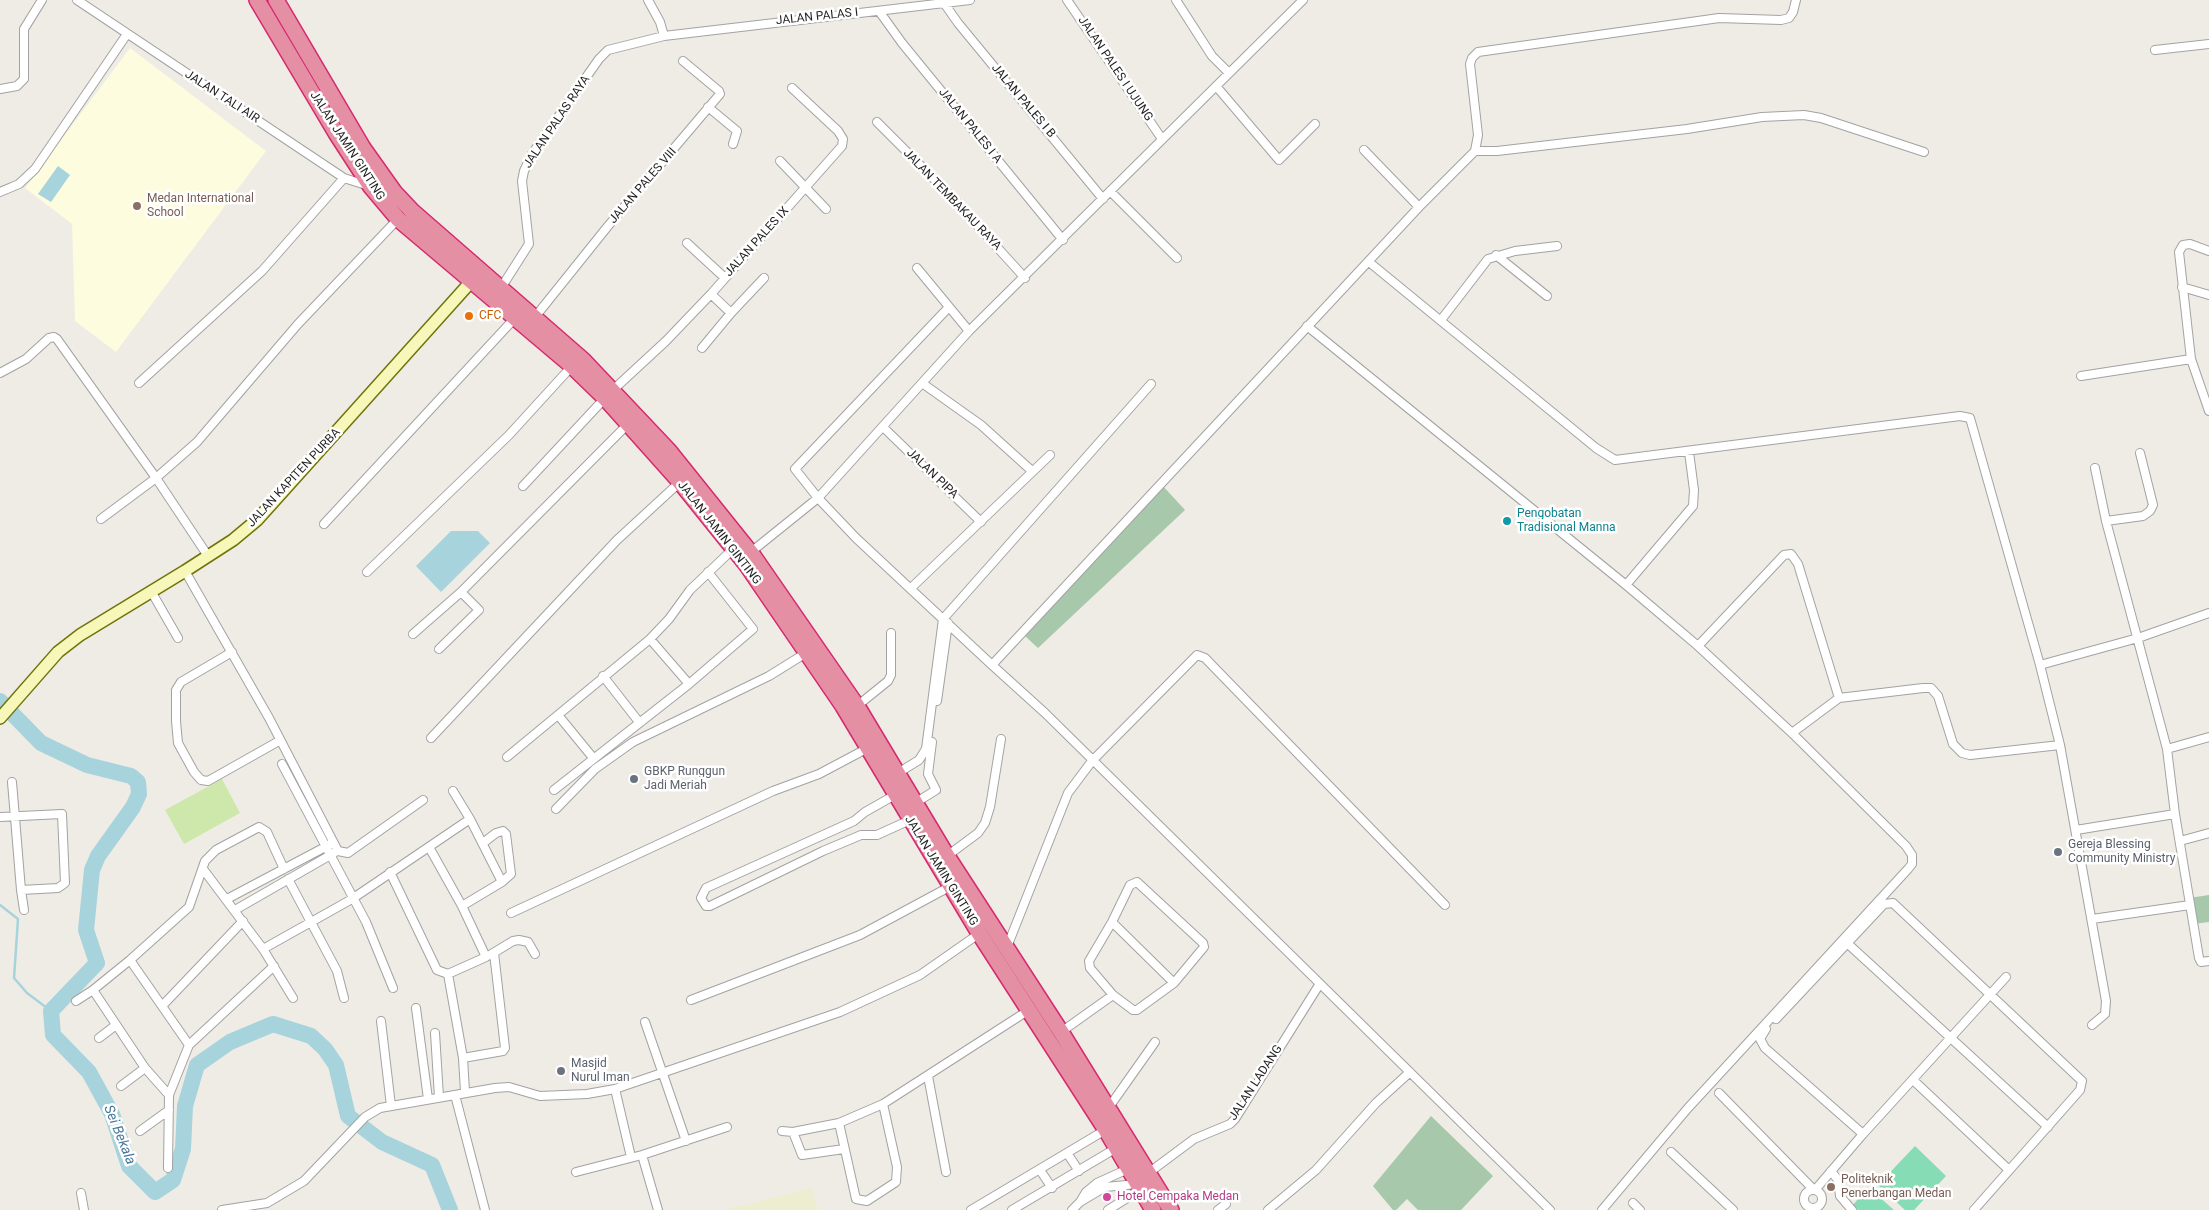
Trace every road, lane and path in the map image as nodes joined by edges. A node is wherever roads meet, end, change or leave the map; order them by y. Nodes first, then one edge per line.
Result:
1 (42, 0) edge
2 (77, 0) edge
3 (257, 0) edge
4 (276, 0) edge
5 (648, 0) edge
6 (970, 0) edge
7 (1068, 0) edge
8 (1176, 0) edge
9 (1303, 0) edge
10 (1796, 0) edge
11 (944, 3) junction
12 (879, 11) junction
13 (127, 34) junction
14 (664, 36) junction
15 (2209, 44) edge
16 (2155, 50) dead end
17 (683, 61) dead end
18 (1229, 73) junction
19 (1216, 86) junction
20 (792, 88) dead end
21 (0, 89) edge
22 (708, 107) junction
23 (877, 122) dead end
24 (1315, 124) dead end
25 (1162, 139) junction
26 (733, 144) dead end
27 (1364, 150) dead end
28 (1475, 151) junction
29 (1924, 152) dead end
30 (780, 161) dead end
31 (344, 178) junction
32 (371, 187) junction
33 (806, 188) junction
34 (1110, 191) junction
35 (0, 192) edge
36 (1103, 199) junction
37 (1419, 207) junction
38 (826, 210) dead end
39 (398, 220) junction
40 (1063, 240) junction
41 (688, 243) dead end
42 (1558, 246) dead end
43 (2209, 251) edge
44 (1496, 255) junction
45 (1177, 258) dead end
46 (1369, 262) junction
47 (918, 268) dead end
48 (476, 277) junction
49 (725, 278) junction
50 (764, 278) dead end
51 (1025, 278) junction
52 (2182, 287) junction
53 (501, 288) junction
54 (711, 294) junction
55 (1547, 296) dead end
56 (2209, 296) edge
57 (949, 307) junction
58 (731, 313) junction
59 (535, 317) junction
60 (514, 319) junction
61 (1441, 320) junction
62 (1307, 326) junction
63 (969, 331) junction
64 (702, 348) dead end
65 (2191, 359) junction
66 (572, 366) junction
67 (0, 373) edge
68 (2081, 376) dead end
69 (139, 383) dead end
70 (922, 383) junction
71 (1151, 384) dead end
72 (609, 394) junction
73 (2209, 411) edge
74 (628, 424) junction
75 (883, 427) junction
76 (1689, 452) junction
77 (2140, 453) dead end
78 (1050, 455) dead end
79 (2095, 468) dead end
80 (1032, 471) junction
81 (156, 478) junction
82 (680, 482) junction
83 (523, 486) dead end
84 (818, 498) junction
85 (101, 519) dead end
86 (982, 522) junction
87 (2106, 522) junction
88 (324, 524) dead end
89 (734, 549) junction
90 (208, 556) junction
91 (750, 558) junction
92 (185, 571) junction
93 (367, 572) dead end
94 (708, 572) junction
95 (1626, 585) junction
96 (911, 588) junction
97 (150, 591) junction
98 (461, 592) junction
99 (2209, 613) edge
100 (946, 621) junction
101 (891, 633) dead end
102 (413, 634) dead end
103 (178, 638) dead end
104 (2138, 638) junction
105 (650, 639) junction
106 (1698, 646) junction
107 (439, 649) dead end
108 (232, 652) junction
109 (806, 654) junction
110 (2040, 665) junction
111 (992, 666) junction
112 (603, 676) junction
113 (689, 684) junction
114 (1839, 698) junction
115 (857, 706) junction
116 (558, 715) junction
117 (0, 718) edge
118 (639, 722) junction
119 (1792, 733) junction
120 (431, 738) dead end
121 (2209, 738) edge
122 (1001, 739) dead end
123 (279, 741) junction
124 (2060, 745) junction
125 (868, 748) junction
126 (2167, 750) junction
127 (507, 757) dead end
128 (594, 759) junction
129 (1092, 761) junction
130 (282, 764) dead end
131 (898, 773) junction
132 (12, 782) dead end
133 (554, 790) dead end
134 (453, 791) dead end
135 (895, 795) junction
136 (423, 800) dead end
137 (915, 803) junction
138 (556, 809) dead end
139 (2175, 814) junction
140 (16, 816) junction
141 (0, 817) edge
142 (470, 819) junction
143 (910, 820) junction
144 (854, 821) junction
145 (2076, 830) junction
146 (2209, 833) edge
147 (861, 835) junction
148 (817, 839) junction
149 (2180, 841) junction
150 (483, 843) junction
151 (329, 845) junction
152 (429, 847) junction
153 (338, 851) junction
154 (790, 851) junction
155 (823, 851) junction
156 (330, 856) junction
157 (947, 856) junction
158 (760, 863) junction
159 (796, 864) junction
160 (203, 869) junction
161 (284, 869) junction
162 (390, 872) junction
163 (734, 876) junction
164 (767, 878) junction
165 (288, 879) junction
166 (502, 882) junction
167 (950, 886) junction
168 (21, 890) junction
169 (741, 892) junction
170 (227, 899) junction
171 (352, 899) junction
172 (1444, 905) dead end
173 (2190, 905) junction
174 (462, 906) junction
175 (24, 910) dead end
176 (235, 910) junction
177 (511, 913) dead end
178 (2092, 919) junction
179 (243, 921) junction
180 (311, 922) junction
181 (1112, 922) junction
182 (986, 929) junction
183 (1848, 942) junction
184 (263, 948) junction
185 (1007, 948) junction
186 (494, 953) junction
187 (535, 954) dead end
188 (486, 957) junction
189 (130, 960) junction
190 (2206, 961) edge
191 (274, 966) junction
192 (448, 974) junction
193 (2006, 977) dead end
194 (1174, 983) junction
195 (1319, 984) junction
196 (393, 988) dead end
197 (93, 990) junction
198 (1113, 995) junction
199 (1990, 995) junction
200 (293, 998) dead end
201 (344, 998) dead end
202 (691, 1000) dead end
203 (76, 1001) dead end
204 (163, 1005) junction
205 (416, 1008) dead end
206 (1029, 1010) junction
207 (381, 1021) dead end
208 (645, 1022) dead end
209 (116, 1025) junction
210 (2092, 1025) dead end
211 (1061, 1032) junction
212 (435, 1033) dead end
213 (99, 1038) dead end
214 (1950, 1038) junction
215 (1155, 1042) dead end
216 (189, 1044) junction
217 (463, 1058) junction
218 (146, 1068) junction
219 (1410, 1072) junction
220 (662, 1073) junction
221 (928, 1076) junction
222 (1913, 1080) junction
223 (121, 1086) dead end
224 (615, 1088) junction
225 (465, 1092) junction
226 (1719, 1093) dead end
227 (455, 1095) junction
228 (169, 1096) junction
229 (439, 1096) junction
230 (428, 1099) junction
231 (883, 1104) junction
232 (392, 1106) junction
233 (169, 1110) junction
234 (1107, 1110) junction
235 (839, 1123) junction
236 (727, 1127) dead end
237 (1111, 1127) junction
238 (2048, 1127) junction
239 (140, 1131) dead end
240 (782, 1131) dead end
241 (794, 1132) junction
242 (1863, 1134) junction
243 (686, 1141) junction
244 (1122, 1144) junction
245 (844, 1149) junction
246 (1671, 1152) dead end
247 (1067, 1153) junction
248 (642, 1155) junction
249 (631, 1157) junction
250 (168, 1168) dead end
251 (1128, 1169) junction
252 (1040, 1170) junction
253 (2009, 1170) junction
254 (1079, 1171) junction
255 (1831, 1171) junction
256 (576, 1172) dead end
257 (946, 1172) dead end
258 (1142, 1183) junction
259 (1052, 1188) junction
260 (1814, 1190) junction
261 (81, 1193) dead end
262 (1080, 1202) junction
263 (1633, 1203) dead end
264 (1226, 1204) dead end
265 (1814, 1209) edge
266 (84, 1210) edge
267 (222, 1210) edge
268 (485, 1210) edge
269 (658, 1210) edge
270 (971, 1210) edge
271 (1012, 1210) edge
272 (1072, 1210) edge
273 (1108, 1210) edge
274 (1153, 1210) edge
275 (1171, 1210) edge
276 (1218, 1210) edge
277 (1268, 1210) edge
278 (1550, 1210) edge
279 (1602, 1210) edge
280 (1640, 1210) edge
281 (1733, 1210) edge
282 (1852, 1210) edge
283 (1974, 1210) edge

1 - 21 street
2 - 13 street, JALAN TALI AIR
3 - 32 highway, JALAN JAMIN GINTING
4 - 48 highway, JALAN JAMIN GINTING
5 - 14 street
6 - 11 street, JALAN PALAS I
7 - 25 street, JALAN PALES I UJUNG
8 - 18 street
9 - 18 street
10 - 28 street
11 - 12 street, JALAN PALAS I
11 - 36 street, JALAN PALES I B
12 - 14 street, JALAN PALAS I
12 - 40 street, JALAN PALES I A
13 - 31 street, JALAN TALI AIR
13 - 35 street
14 - 53 street, JALAN PALAS RAYA
15 - 16 street
17 - 22 street, JALAN PALES VIII
18 - 19 street
19 - 24 street
19 - 25 street
20 - 33 street, JALAN PALES IX
22 - 26 street
22 - 59 street, JALAN PALES VIII
23 - 51 street, JALAN TEMBAKAU RAYA
25 - 34 street
27 - 37 street
28 - 29 street
28 - 37 street
30 - 33 street
31 - 32 street, JALAN TALI AIR
31 - 69 street
32 - 39 highway, JALAN JAMIN GINTING
33 - 38 street
33 - 49 street, JALAN PALES IX
34 - 36 street
34 - 45 street
36 - 40 street
37 - 46 street
39 - 48 highway, JALAN JAMIN GINTING
39 - 81 street
40 - 51 street
41 - 49 street
42 - 44 street
43 - 52 street
44 - 55 street
44 - 61 street
46 - 61 street
46 - 62 street
47 - 57 street
48 - 53 highway, JALAN JAMIN GINTING
48 - 60 highway, JALAN JAMIN GINTING
48 - 90 street, JALAN KAPITEN PURBA
49 - 54 street, JALAN PALES IX
50 - 58 street
51 - 63 street
52 - 56 street
52 - 65 street
53 - 59 highway, JALAN JAMIN GINTING
54 - 58 street
54 - 72 street, JALAN PALES IX
57 - 63 street
57 - 84 street
58 - 64 street
59 - 72 highway, JALAN JAMIN GINTING
60 - 66 highway, JALAN JAMIN GINTING
60 - 88 street
61 - 76 street
62 - 95 street
62 - 111 street
63 - 70 street
65 - 68 street
65 - 73 street
66 - 72 highway, JALAN JAMIN GINTING
66 - 93 street
67 - 81 street
70 - 75 street
70 - 80 street
71 - 100 street
72 - 74 highway, JALAN JAMIN GINTING
72 - 83 street, JALAN PALES IX
72 - 91 highway, JALAN JAMIN GINTING
74 - 82 highway, JALAN JAMIN GINTING
74 - 98 street
75 - 84 street
75 - 86 street, JALAN PIPA
76 - 95 street
76 - 110 street
77 - 87 street
78 - 80 street
79 - 87 street
80 - 86 street
81 - 85 street
81 - 90 street
82 - 89 highway, JALAN JAMIN GINTING
82 - 120 street
84 - 91 street
84 - 96 street
86 - 96 street
87 - 104 street
89 - 91 highway, JALAN JAMIN GINTING
89 - 94 street
90 - 92 street, JALAN KAPITEN PURBA
91 - 109 highway, JALAN JAMIN GINTING
91 - 115 highway, JALAN JAMIN GINTING
92 - 97 street, JALAN KAPITEN PURBA
92 - 108 street
94 - 105 street
94 - 113 street
95 - 106 street
96 - 100 street
97 - 103 street
97 - 117 street, JALAN KAPITEN PURBA
98 - 102 street
98 - 107 street
99 - 104 street
100 - 111 street
100 - 131 street
100 - 137 street
101 - 115 street
104 - 110 street
104 - 126 street
105 - 112 street
105 - 113 street
106 - 114 street
106 - 119 street
108 - 123 street
108 - 123 street
109 - 125 highway, JALAN JAMIN GINTING
109 - 138 street
110 - 124 street
111 - 129 street
112 - 116 street
112 - 118 street
113 - 118 street
114 - 119 street
114 - 124 street
115 - 131 highway, JALAN JAMIN GINTING
116 - 127 street
116 - 128 street
118 - 128 street
119 - 279 street
121 - 126 street
122 - 157 street
123 - 151 street
124 - 145 street
125 - 135 highway, JALAN JAMIN GINTING
125 - 177 street
126 - 139 street
128 - 133 street
129 - 172 street
129 - 185 street
129 - 195 street
130 - 151 street
131 - 137 highway, JALAN JAMIN GINTING
132 - 140 street
134 - 142 street
135 - 143 highway, JALAN JAMIN GINTING
135 - 144 street
136 - 153 street
137 - 157 highway, JALAN JAMIN GINTING
139 - 145 street
139 - 149 street
140 - 141 street
140 - 168 street
140 - 168 street
142 - 150 street
142 - 152 street
143 - 147 street
143 - 167 highway, JALAN JAMIN GINTING
144 - 147 street
144 - 148 street
145 - 178 street
146 - 149 street
147 - 155 street
148 - 154 street
148 - 155 street
149 - 173 street
150 - 166 street
150 - 166 street
151 - 153 street
151 - 156 street
151 - 161 street
152 - 162 street
152 - 174 street
153 - 156 street
154 - 158 street
154 - 159 street
155 - 159 street
156 - 165 street
156 - 171 street
157 - 182 highway, JALAN JAMIN GINTING
158 - 163 street
158 - 164 street
159 - 164 street
160 - 161 street
160 - 170 street
160 - 189 street
161 - 170 street
162 - 171 street
162 - 192 street
163 - 169 street
163 - 169 street
164 - 169 street
165 - 176 street
165 - 180 street
166 - 174 street
167 - 182 highway, JALAN JAMIN GINTING
167 - 202 street
168 - 175 street
170 - 176 street
171 - 180 street
171 - 196 street
173 - 178 street
173 - 190 street
174 - 188 street
176 - 179 street
178 - 210 street
179 - 184 street
179 - 204 street
180 - 184 street
180 - 201 street
181 - 194 street
181 - 194 street
181 - 198 street
182 - 185 highway, JALAN JAMIN GINTING
182 - 206 highway, JALAN JAMIN GINTING
182 - 220 street
183 - 199 street
183 - 214 street
183 - 242 street
184 - 191 street
185 - 211 highway, JALAN JAMIN GINTING
186 - 187 street
186 - 188 street
186 - 217 street
188 - 192 street
189 - 197 street
189 - 204 street
191 - 200 street
191 - 216 street
192 - 217 street
193 - 199 street
194 - 198 street
195 - 219 street
195 - 258 street, JALAN LADANG
197 - 203 street
197 - 209 street
198 - 211 street
199 - 214 street
199 - 238 street
204 - 216 street
205 - 230 street
206 - 221 street
206 - 237 highway, JALAN JAMIN GINTING
207 - 232 street
208 - 220 street
209 - 213 street
209 - 218 street
211 - 234 highway, JALAN JAMIN GINTING
212 - 229 street
214 - 222 street
214 - 238 street
215 - 234 street
216 - 228 street
217 - 225 street
218 - 223 street
218 - 228 street
219 - 277 street
219 - 278 street
220 - 224 street
220 - 243 street
221 - 231 street
221 - 257 street
222 - 242 street
222 - 253 street
224 - 225 street
224 - 249 street
225 - 227 street
226 - 260 street
227 - 229 street
227 - 268 street
228 - 233 street
229 - 230 street
230 - 232 street
231 - 235 street
231 - 245 street
232 - 267 street
233 - 239 street
233 - 250 street
234 - 237 highway, JALAN JAMIN GINTING
235 - 241 street
235 - 245 street
236 - 243 street
237 - 244 highway, JALAN JAMIN GINTING
237 - 247 street
238 - 253 street
240 - 241 street
241 - 245 street
242 - 255 street
243 - 248 street
244 - 251 highway, JALAN JAMIN GINTING
244 - 254 street
244 - 258 highway, JALAN JAMIN GINTING
246 - 281 street
247 - 252 street
247 - 254 street
248 - 249 street
248 - 269 street
249 - 256 street
251 - 258 highway, JALAN JAMIN GINTING
251 - 262 street
252 - 259 street
252 - 270 street
253 - 283 street
254 - 259 street
255 - 260 street
255 - 282 street
258 - 262 street
258 - 273 street, JALAN LADANG
258 - 274 highway, JALAN JAMIN GINTING
258 - 275 highway, JALAN JAMIN GINTING
259 - 271 street
260 - 265 street
260 - 265 street
261 - 266 street
262 - 272 street
263 - 280 street
264 - 276 street

